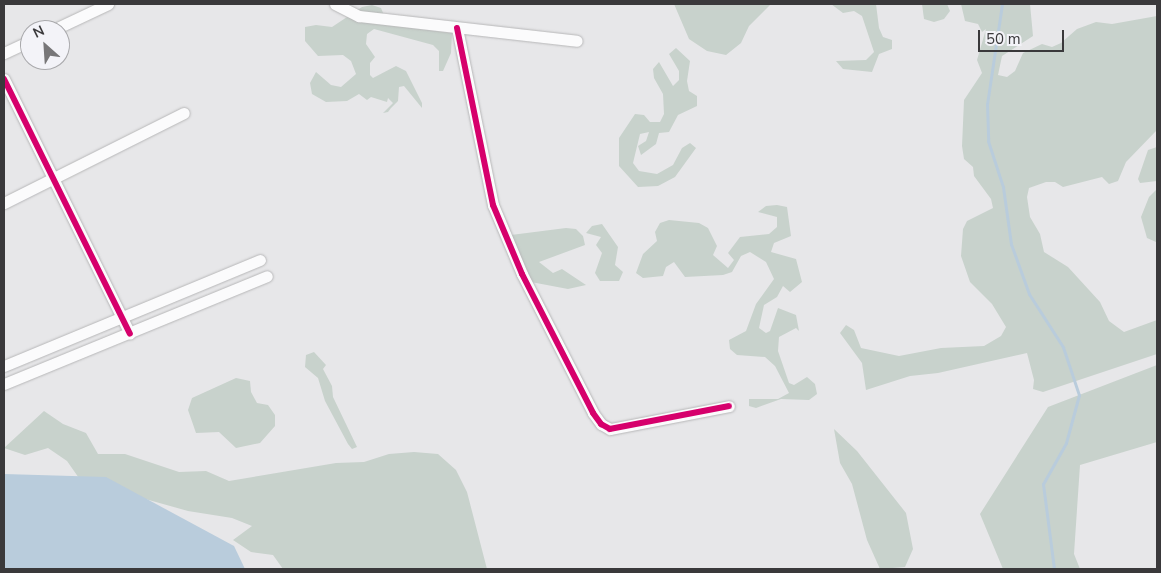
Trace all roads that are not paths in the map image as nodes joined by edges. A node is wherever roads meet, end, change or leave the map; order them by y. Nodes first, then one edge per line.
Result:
1 (108, 4) edge
2 (335, 4) edge
3 (70, 22) edge
4 (457, 28) junction
5 (578, 41) dead end
6 (20, 46) edge
7 (4, 53) edge
8 (4, 79) edge
9 (184, 114) dead end
10 (54, 177) junction
11 (4, 203) edge
12 (260, 260) dead end
13 (267, 276) dead end
14 (122, 318) junction
15 (130, 334) junction
16 (4, 366) edge
17 (4, 384) edge
18 (729, 406) dead end

1 - 3 street
2 - 4 street
4 - 5 street
4 - 18 street
6 - 7 street
8 - 10 street
9 - 10 street
10 - 11 street
10 - 14 street
12 - 14 street
13 - 15 street
14 - 15 street
14 - 16 street
15 - 17 street

